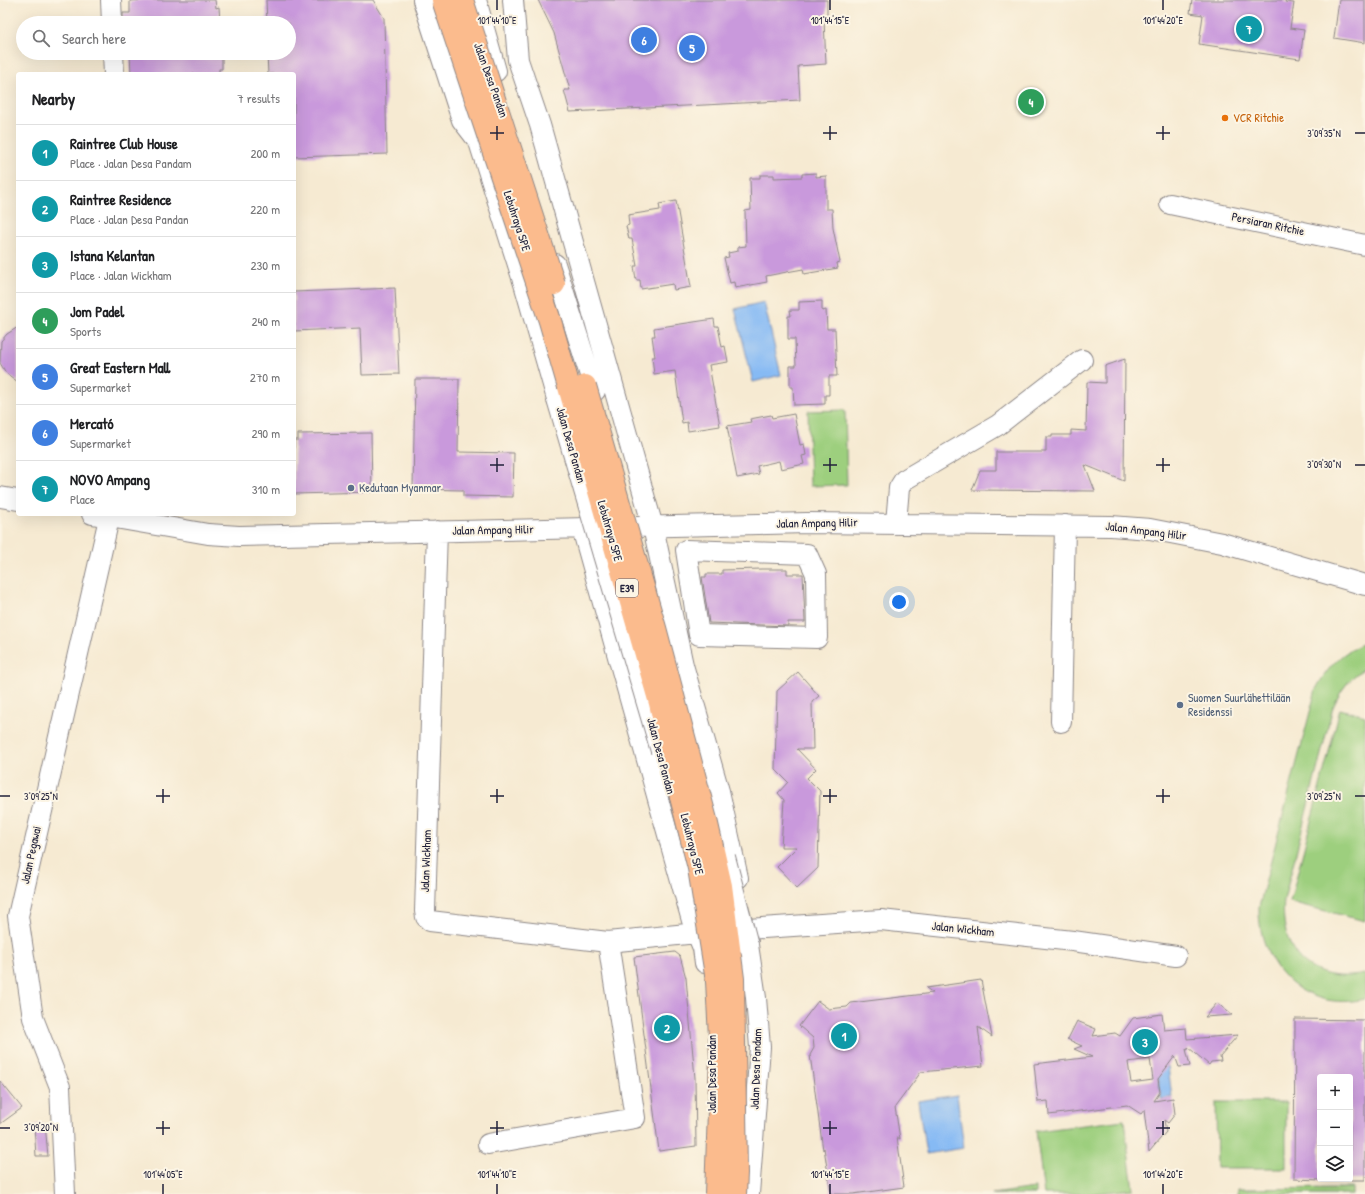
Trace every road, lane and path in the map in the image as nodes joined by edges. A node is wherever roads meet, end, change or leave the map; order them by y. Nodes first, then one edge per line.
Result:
1 (111, 0) edge
2 (410, 0) edge
3 (423, 0) edge
4 (443, 0) edge
5 (462, 0) edge
6 (476, 0) edge
7 (485, 0) edge
8 (513, 0) edge
9 (112, 16) edge
10 (433, 33) junction
11 (490, 52) junction
12 (114, 60) edge
13 (114, 72) edge
14 (528, 182) junction
15 (1170, 204) dead end
16 (1365, 245) edge
17 (1082, 360) dead end
18 (0, 497) edge
19 (16, 500) edge
20 (104, 516) edge
21 (109, 516) edge
22 (801, 523) junction
23 (896, 523) junction
24 (1064, 525) junction
25 (653, 526) junction
26 (582, 528) junction
27 (438, 531) junction
28 (801, 554) junction
29 (1365, 585) edge
30 (1061, 722) dead end
31 (748, 937) junction
32 (700, 940) junction
33 (608, 942) junction
34 (1176, 956) dead end
35 (488, 1144) dead end
36 (65, 1194) edge
37 (709, 1194) edge
38 (716, 1194) edge
39 (735, 1194) edge
40 (749, 1194) edge

1 - 9 street
2 - 10 street
3 - 10 street, Jalan Desa Pandan
4 - 38 highway, Lebuhraya SPE / E39, bridge
5 - 14 street, Jalan Desa Pandan
5 - 39 highway, Lebuhraya SPE / E39, bridge
6 - 11 street, Jalan Desa Pandan
7 - 11 street
8 - 25 street
10 - 32 street, Jalan Desa Pandan, bridge
11 - 14 street, Jalan Desa Pandan
12 - 13 street
14 - 31 street, Jalan Desa Pandan, bridge
15 - 16 street, Persiaran Ritchie
17 - 23 street
18 - 19 street
20 - 36 street, Jalan Pegawai
21 - 27 street, Jalan Ampang Hilir
22 - 23 street, Jalan Ampang Hilir
22 - 25 street, Jalan Ampang Hilir
22 - 28 street
23 - 24 street, Jalan Ampang Hilir
24 - 29 street, Jalan Ampang Hilir
24 - 30 street
25 - 26 street, Jalan Ampang Hilir
25 - 31 street
26 - 27 street, Jalan Ampang Hilir
26 - 32 street
27 - 33 street, Jalan Wickham
28 - 28 street
31 - 34 street, Jalan Wickham
31 - 40 street, Jalan Desa Pandam
32 - 33 street, Jalan Wickham
32 - 37 street, Jalan Desa Pandan
33 - 35 street

